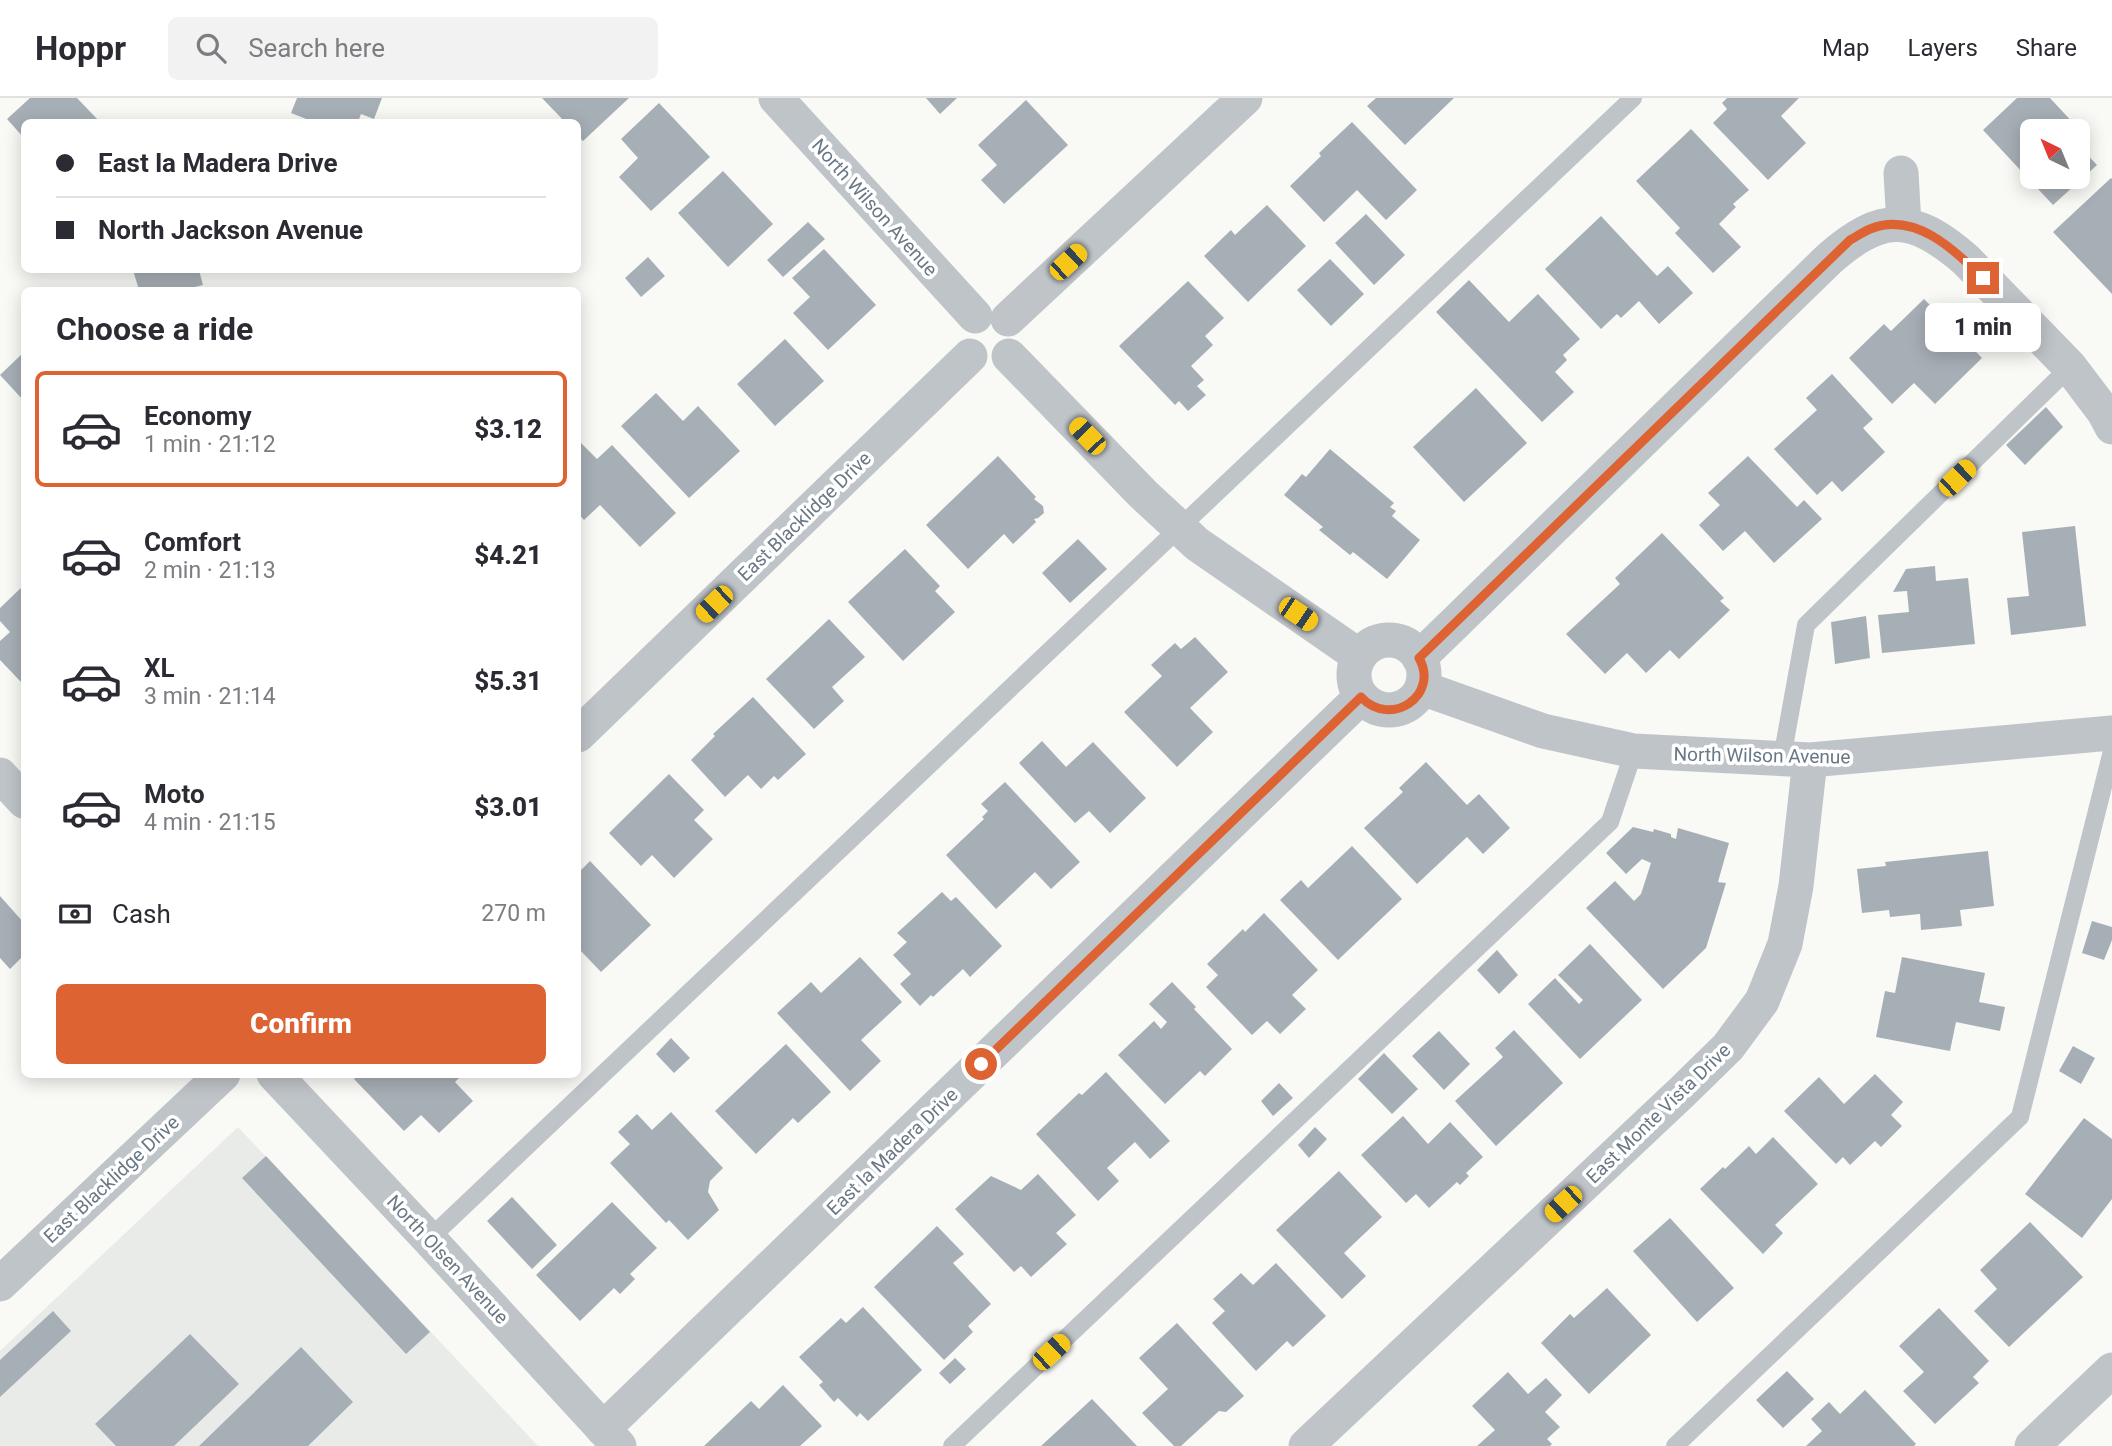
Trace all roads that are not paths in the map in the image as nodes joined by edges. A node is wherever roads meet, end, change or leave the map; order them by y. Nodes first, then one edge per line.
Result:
1 (776, 98) edge
2 (1245, 98) edge
3 (1633, 98) edge
4 (1901, 173) dead end
5 (1904, 225) junction
6 (992, 317) junction
7 (970, 356) junction
8 (1009, 356) junction
9 (2070, 367) junction
10 (2112, 427) edge
11 (1180, 528) junction
12 (1359, 656) junction
13 (1420, 673) junction
14 (1361, 697) junction
15 (581, 732) edge
16 (2112, 733) edge
17 (1634, 751) junction
18 (2112, 751) edge
19 (1796, 759) junction
20 (0, 775) edge
21 (21, 799) edge
22 (219, 1078) edge
23 (278, 1078) edge
24 (429, 1239) junction
25 (0, 1284) edge
26 (2112, 1370) edge
27 (611, 1438) edge
28 (951, 1446) edge
29 (1306, 1446) edge
30 (1675, 1446) edge
31 (2032, 1446) edge

1 - 6 street, North Wilson Avenue
2 - 6 street
3 - 11 lane
4 - 5 street
5 - 9 street
5 - 13 street
6 - 7 street
6 - 8 street
7 - 8 street
7 - 15 street, East Blacklidge Drive
8 - 11 street
9 - 10 street
9 - 19 lane
11 - 12 street
11 - 24 lane
12 - 13 street
12 - 14 street
13 - 14 street
13 - 17 street, North Wilson Avenue
14 - 27 street, East la Madera Drive
16 - 19 street, North Wilson Avenue
17 - 19 street, North Wilson Avenue
17 - 28 lane
18 - 30 lane
19 - 29 street, East Monte Vista Drive
20 - 21 street
22 - 25 street, East Blacklidge Drive
23 - 24 street, North Olsen Avenue
24 - 27 street, North Olsen Avenue
26 - 31 street

